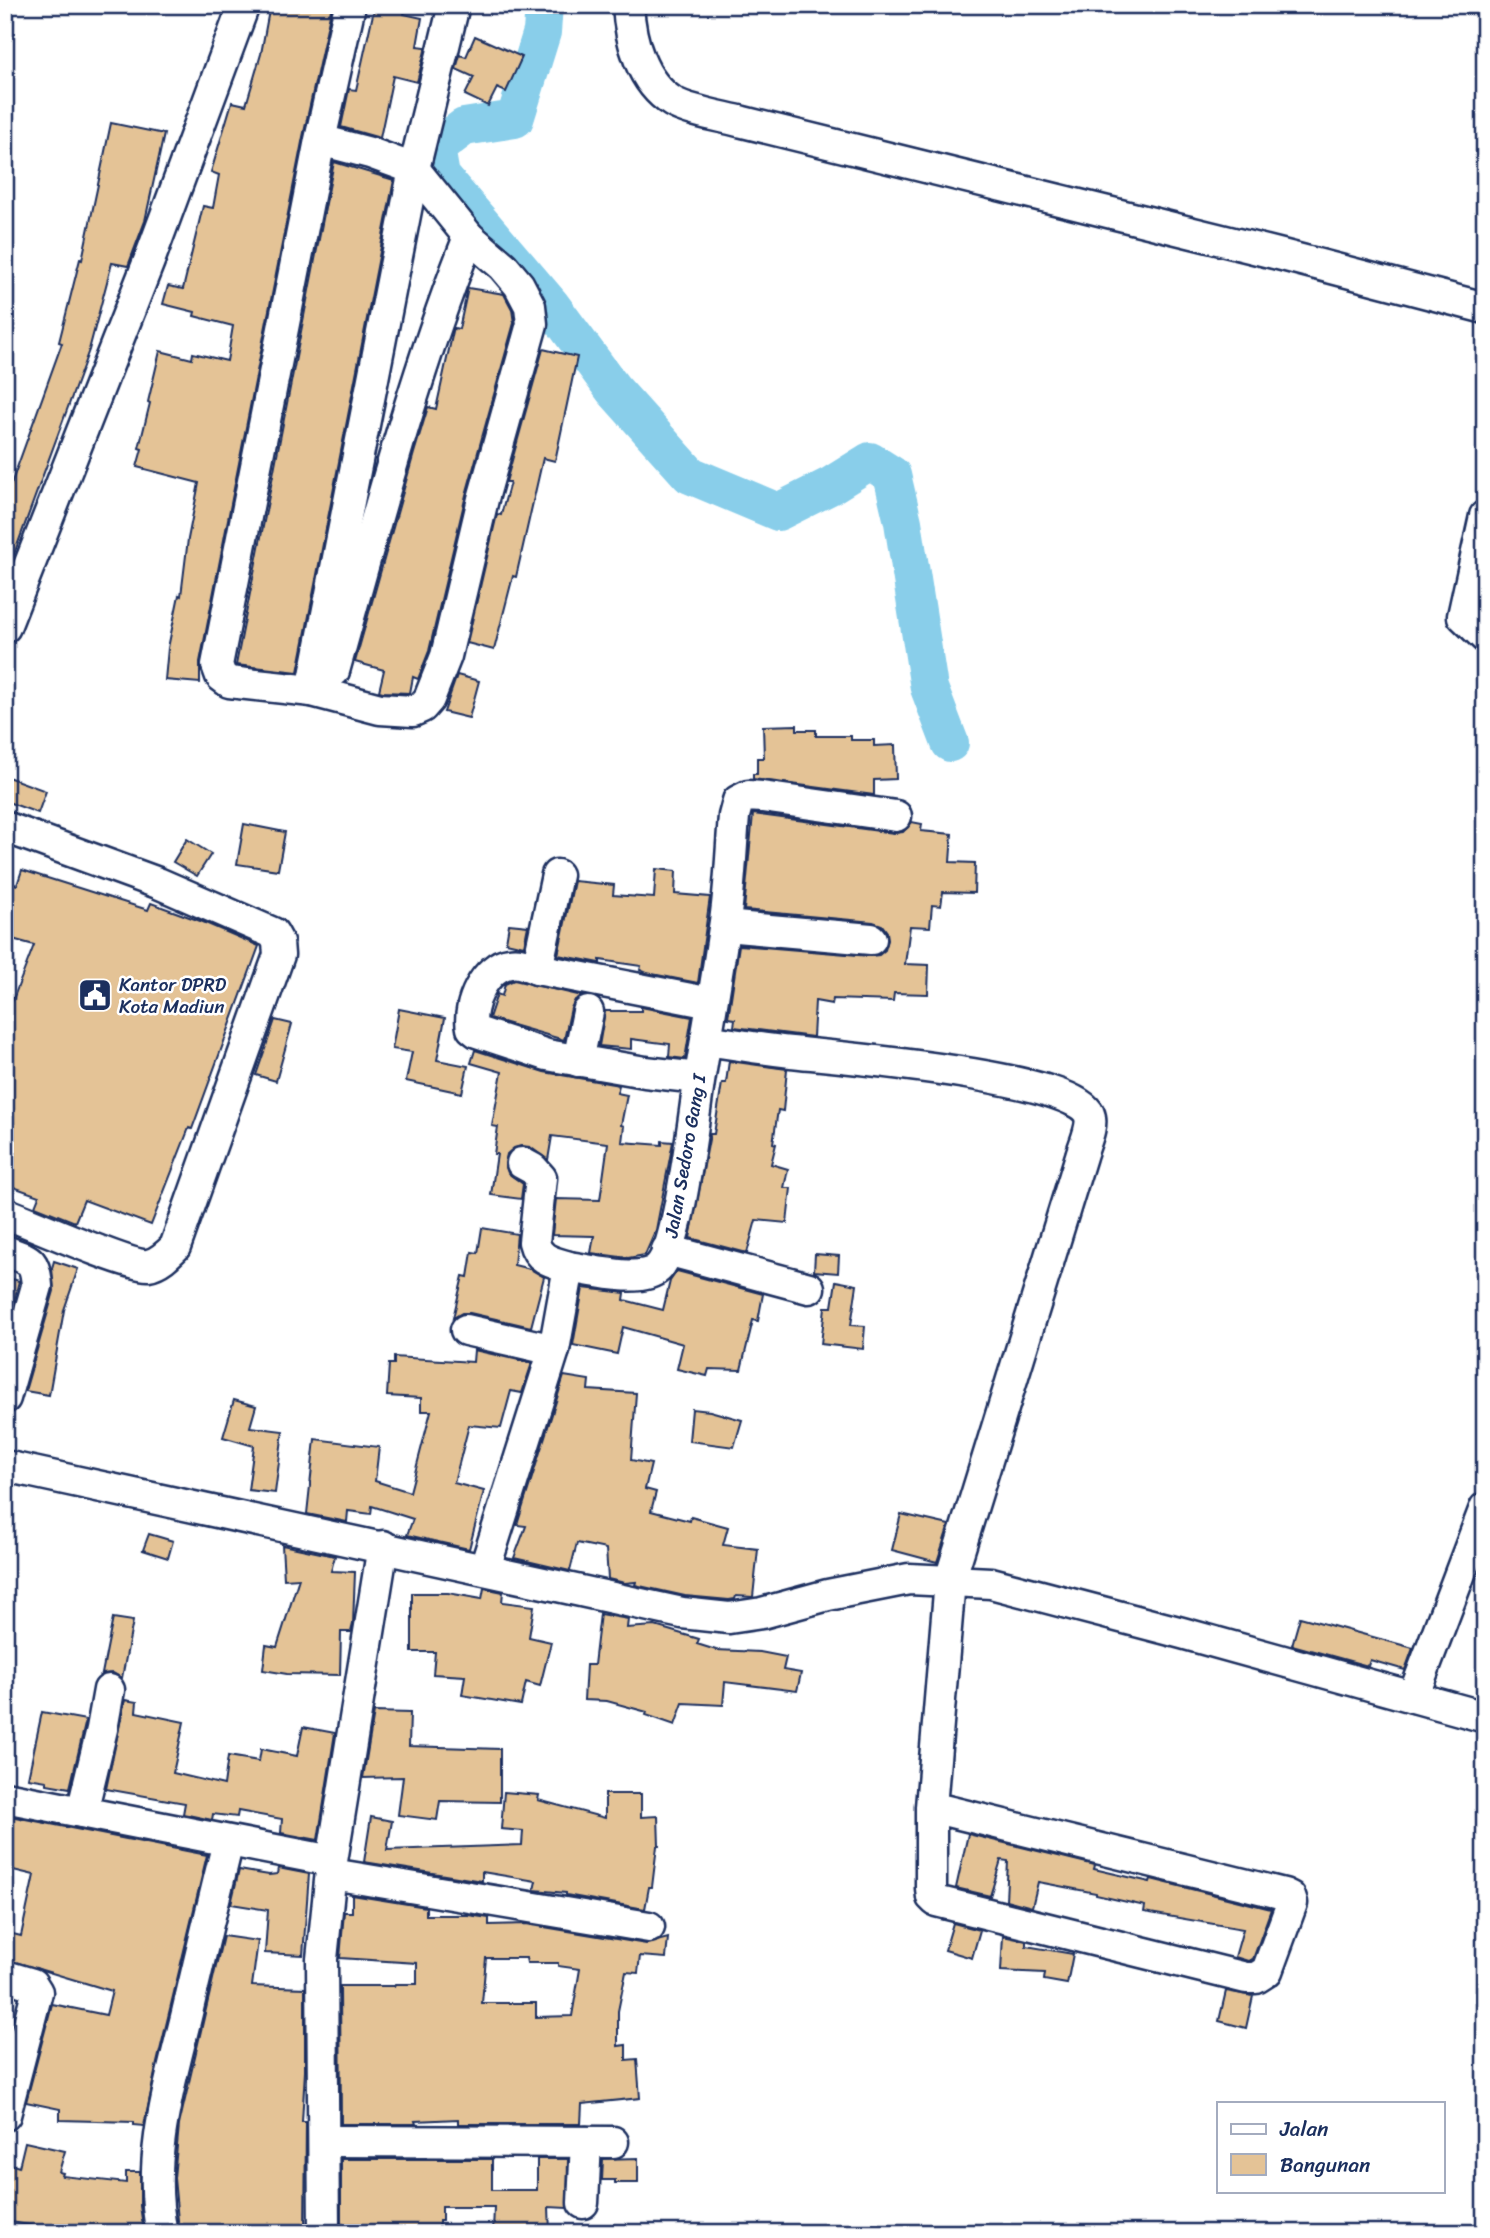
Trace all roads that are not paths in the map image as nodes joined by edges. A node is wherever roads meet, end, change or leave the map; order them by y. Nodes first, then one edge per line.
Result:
1 (243, 5) edge
2 (350, 5) edge
3 (454, 5) edge
4 (628, 5) edge
5 (320, 140) junction
6 (414, 169) junction
7 (470, 237) junction
8 (1485, 308) edge
9 (1485, 516) edge
10 (5, 627) edge
11 (1485, 637) edge
12 (320, 693) junction
13 (896, 816) dead end
14 (5, 827) edge
15 (557, 875) dead end
16 (725, 926) junction
17 (871, 939) dead end
18 (537, 969) junction
19 (711, 1003) junction
20 (588, 1012) dead end
21 (706, 1041) junction
22 (578, 1061) junction
23 (699, 1078) junction
24 (522, 1163) dead end
25 (5, 1213) edge
26 (667, 1250) junction
27 (5, 1251) edge
28 (569, 1267) junction
29 (809, 1289) dead end
30 (466, 1330) dead end
31 (554, 1350) junction
32 (5, 1398) edge
33 (5, 1466) edge
34 (1485, 1508) edge
35 (383, 1546) junction
36 (485, 1569) junction
37 (950, 1580) junction
38 (109, 1690) dead end
39 (1413, 1697) junction
40 (1485, 1717) edge
41 (5, 1797) edge
42 (931, 1807) junction
43 (82, 1812) junction
44 (228, 1842) junction
45 (332, 1868) junction
46 (649, 1927) dead end
47 (5, 1976) edge
48 (5, 2115) edge
49 (325, 2141) junction
50 (583, 2203) dead end
51 (162, 2233) edge
52 (324, 2233) edge

1 - 10 street
2 - 5 street
3 - 6 street
4 - 8 street
5 - 6 street
5 - 12 street
6 - 7 street
6 - 12 street
7 - 12 street
7 - 12 street
9 - 11 street
13 - 16 street, Jalan Sedoro Gang I
14 - 25 street
15 - 18 street
16 - 17 street
16 - 19 street, Jalan Sedoro Gang I
18 - 19 street
18 - 22 street
19 - 21 street, Jalan Sedoro Gang I
20 - 22 street
21 - 23 street, Jalan Sedoro Gang I
21 - 37 street
22 - 23 street
23 - 26 street, Jalan Sedoro Gang I
24 - 28 street
26 - 28 street, Jalan Sedoro Gang I
26 - 29 street
27 - 32 street
28 - 31 street
30 - 31 street
31 - 36 street
33 - 35 street
34 - 39 street
35 - 36 street
35 - 45 street
36 - 37 street
37 - 39 street
37 - 42 street
38 - 43 street
39 - 40 street
41 - 43 street
42 - 42 street
43 - 44 street
44 - 45 street
44 - 51 street
45 - 46 street
45 - 49 street
47 - 48 street
49 - 50 street
49 - 52 street

